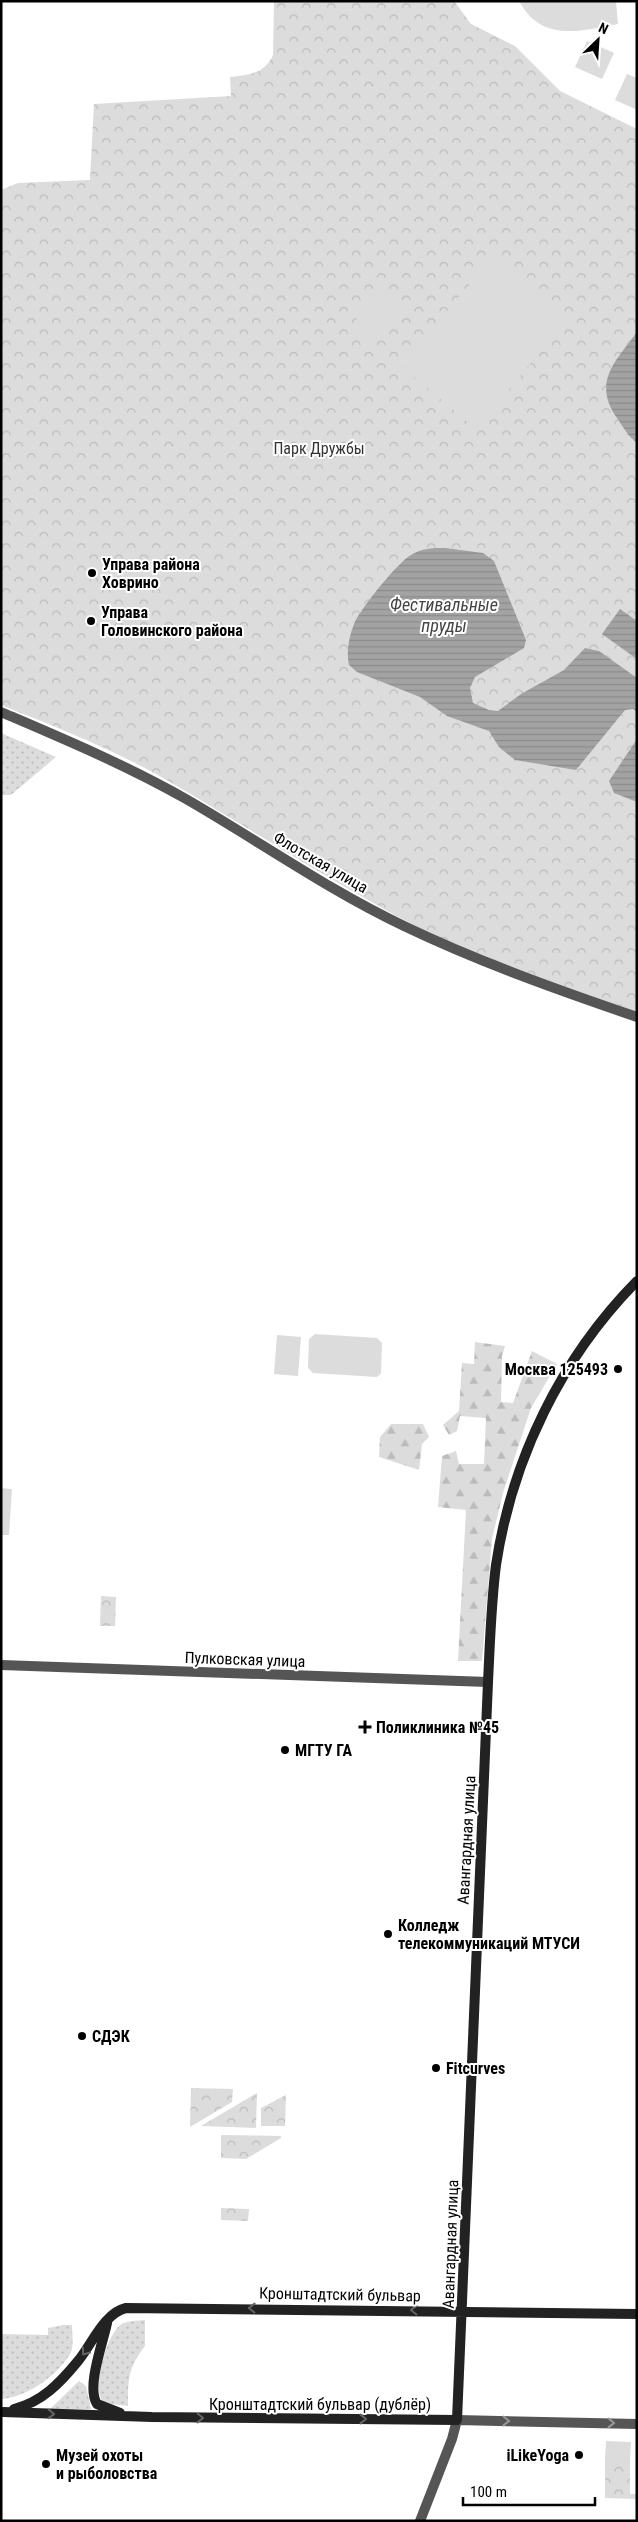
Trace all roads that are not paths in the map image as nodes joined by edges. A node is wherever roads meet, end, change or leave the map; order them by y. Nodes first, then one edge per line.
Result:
1 (1, 712) edge
2 (637, 1017) edge
3 (637, 1281) edge
4 (1, 1665) edge
5 (488, 1682) junction
6 (463, 2311) junction
7 (637, 2314) edge
8 (108, 2320) junction
9 (2, 2412) edge
10 (133, 2417) junction
11 (457, 2420) junction
12 (637, 2424) edge
13 (420, 2521) edge

1 - 2 street, Флотская улица
3 - 5 main road, Авангардная улица
4 - 5 street, Пулковская улица
5 - 6 main road, Авангардная улица
6 - 7 main road, Кронштадтский бульвар
6 -> 8 main road, Кронштадтский бульвар
6 - 11 main road, Авангардная улица
8 -> 9 main road, Кронштадтский бульвар
8 - 10 main road
9 -> 10 main road, Кронштадтский бульвар (дублёр)
10 -> 11 main road, Кронштадтский бульвар (дублёр)
11 -> 12 street, Кронштадтский бульвар (дублёр)
11 - 13 street, Авангардная улица

